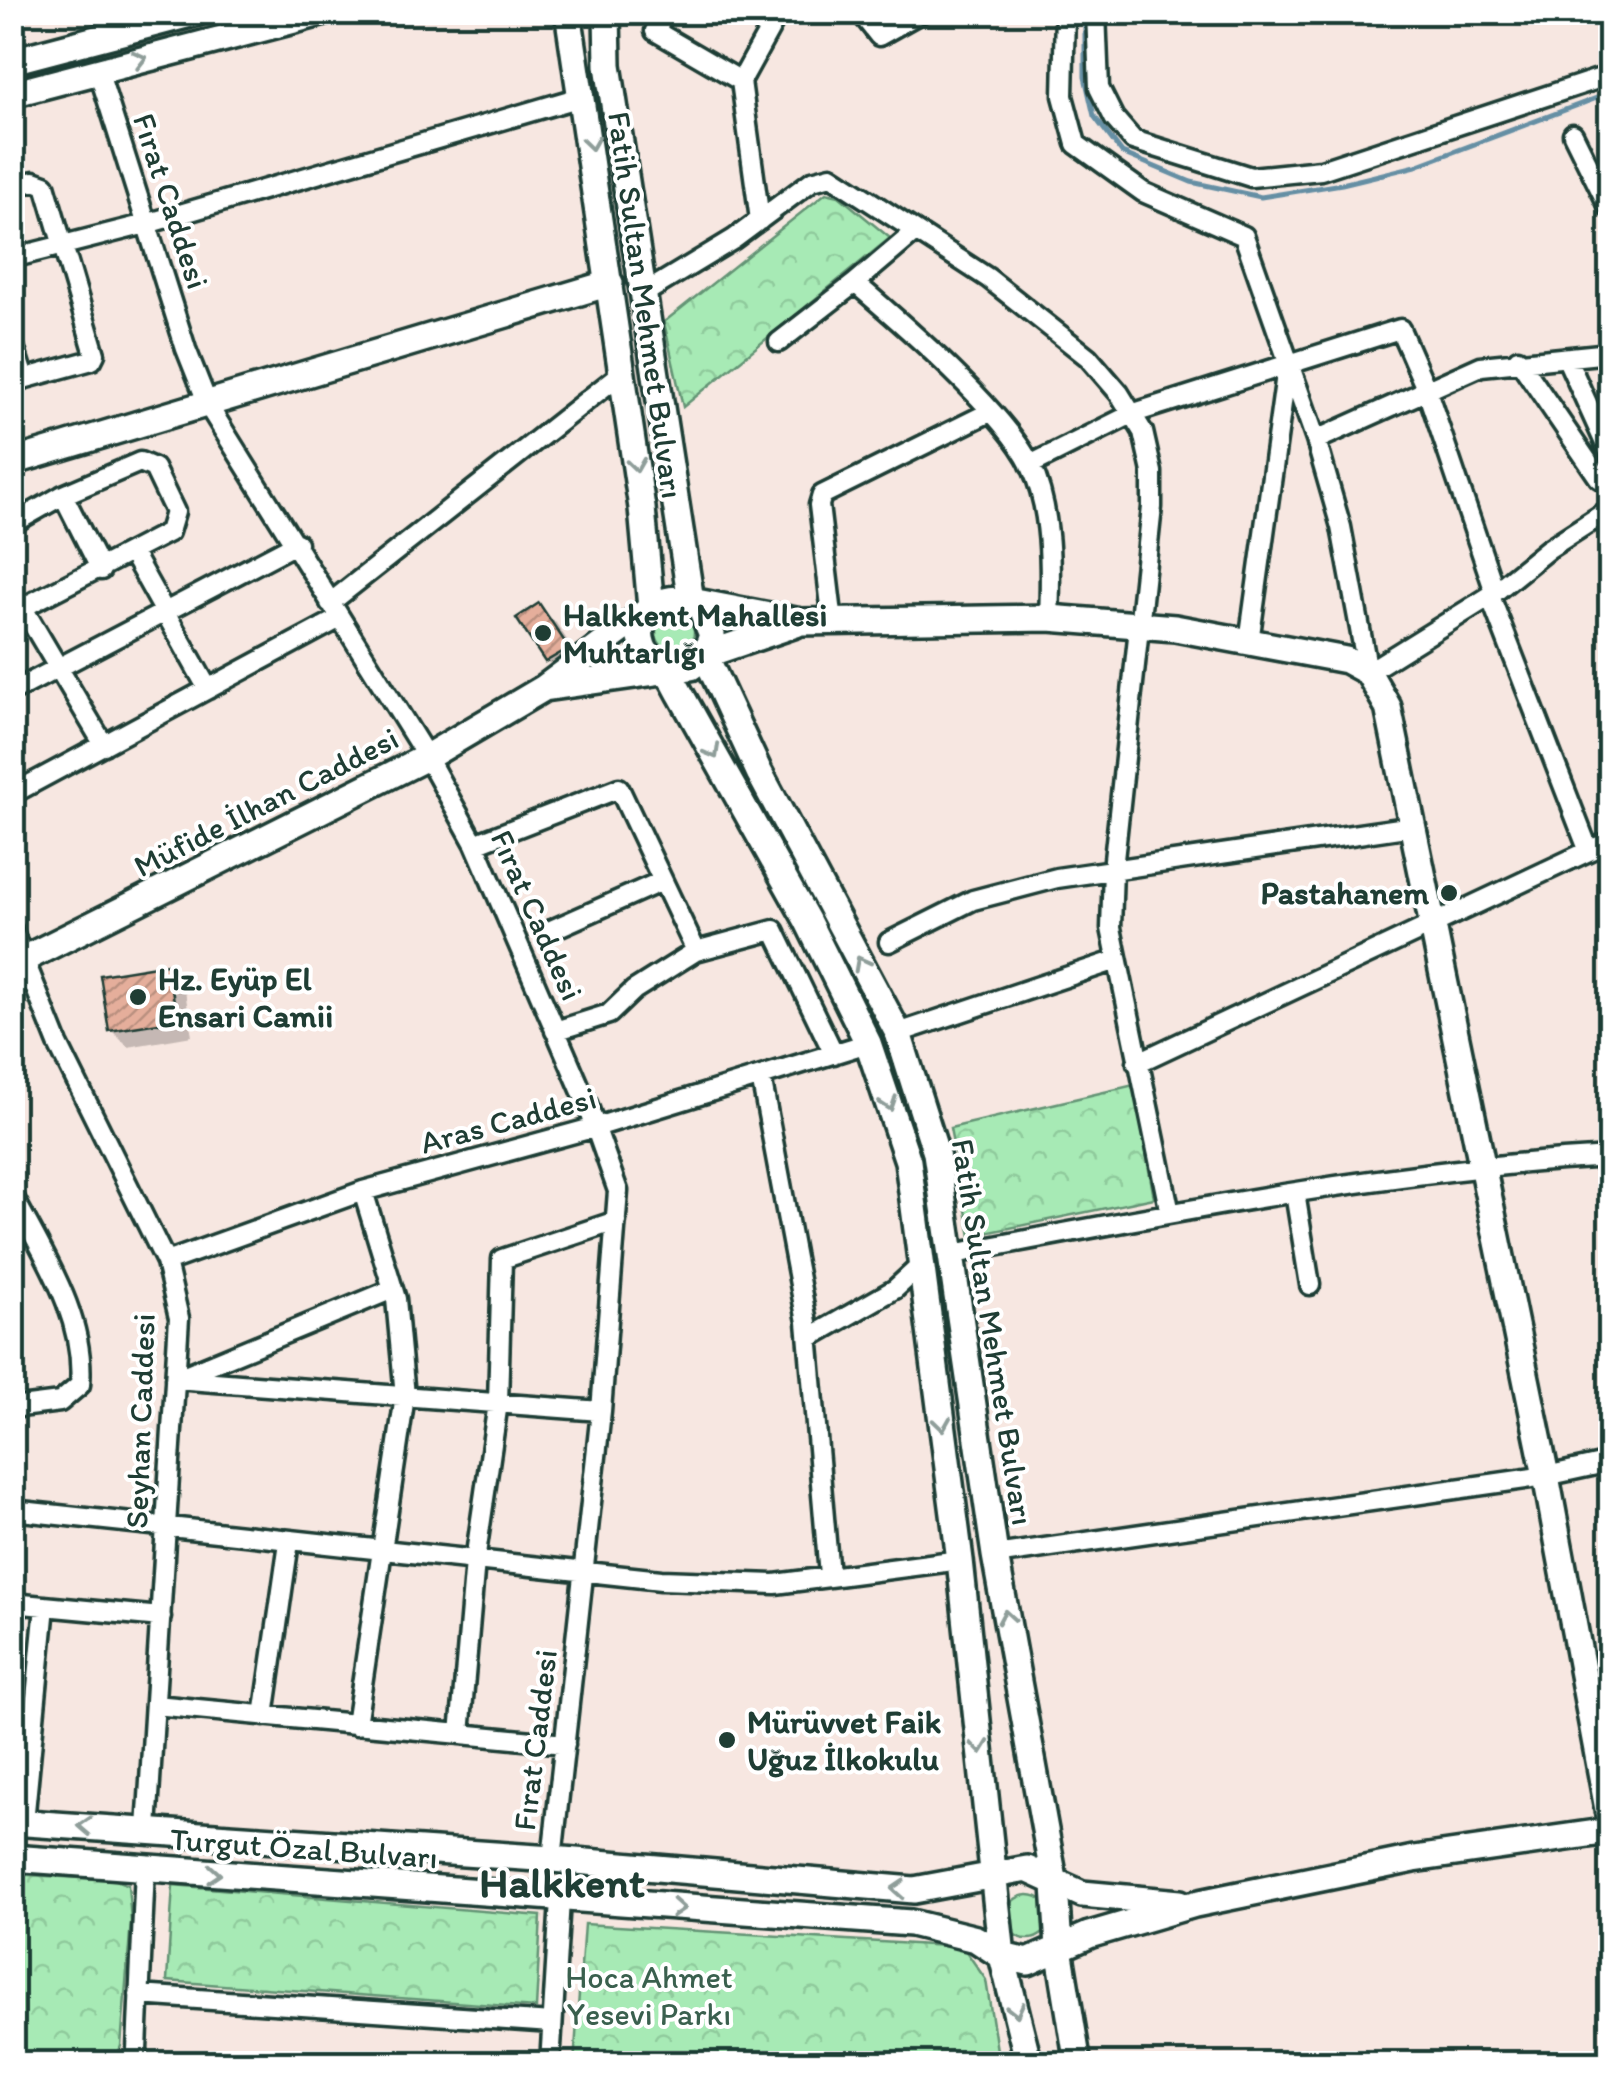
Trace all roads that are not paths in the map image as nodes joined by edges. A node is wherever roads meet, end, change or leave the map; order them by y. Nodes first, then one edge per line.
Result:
1 (198, 12) edge
2 (324, 12) edge
3 (568, 12) edge
4 (607, 12) edge
5 (666, 12) edge
6 (779, 12) edge
7 (860, 12) edge
8 (922, 12) edge
9 (1065, 12) edge
10 (1098, 13) edge
11 (12, 61) edge
12 (98, 70) junction
13 (1610, 75) edge
14 (741, 82) junction
15 (12, 94) edge
16 (584, 96) junction
17 (1573, 134) dead end
18 (12, 187) edge
19 (1610, 209) edge
20 (760, 220) junction
21 (146, 224) junction
22 (915, 232) junction
23 (64, 243) junction
24 (12, 258) edge
25 (610, 283) junction
26 (856, 283) junction
27 (643, 294) junction
28 (12, 340) edge
29 (779, 342) dead end
30 (1610, 353) edge
31 (1518, 359) junction
32 (1567, 359) junction
33 (1288, 362) junction
34 (623, 372) junction
35 (18, 381) edge
36 (1427, 391) junction
37 (209, 407) junction
38 (990, 412) junction
39 (1134, 413) junction
40 (1316, 440) junction
41 (1610, 454) edge
42 (12, 462) edge
43 (1030, 465) junction
44 (1610, 484) edge
45 (62, 494) junction
46 (1607, 512) edge
47 (12, 524) edge
48 (1610, 534) edge
49 (296, 543) junction
50 (132, 553) junction
51 (100, 570) junction
52 (1492, 594) junction
53 (691, 601) junction
54 (651, 608) junction
55 (18, 610) edge
56 (336, 610) junction
57 (165, 614) junction
58 (1048, 618) junction
59 (801, 622) junction
60 (833, 623) junction
61 (1142, 624) junction
62 (1249, 642) junction
63 (705, 655) junction
64 (664, 668) junction
65 (58, 669) junction
66 (1368, 672) junction
67 (544, 688) junction
68 (208, 689) junction
69 (12, 692) edge
70 (104, 745) junction
71 (428, 757) junction
72 (12, 794) edge
73 (1413, 826) junction
74 (1610, 841) edge
75 (475, 844) junction
76 (1588, 849) junction
77 (1112, 869) junction
78 (662, 881) junction
79 (1433, 921) junction
80 (12, 929) edge
81 (549, 931) dead end
82 (889, 942) dead end
83 (696, 951) junction
84 (1117, 960) junction
85 (19, 962) edge
86 (555, 1031) junction
87 (898, 1033) junction
88 (868, 1043) junction
89 (834, 1054) junction
90 (1137, 1063) junction
91 (761, 1076) junction
92 (596, 1128) junction
93 (1610, 1157) edge
94 (1483, 1164) junction
95 (363, 1191) junction
96 (1295, 1193) junction
97 (13, 1195) edge
98 (1170, 1213) junction
99 (616, 1222) junction
100 (953, 1254) junction
101 (166, 1262) junction
102 (920, 1266) junction
103 (1310, 1285) dead end
104 (393, 1289) junction
105 (809, 1338) junction
106 (175, 1379) junction
107 (405, 1396) junction
108 (498, 1403) junction
109 (12, 1408) edge
110 (601, 1410) junction
111 (1610, 1462) edge
112 (1546, 1476) junction
113 (12, 1510) edge
114 (166, 1528) junction
115 (289, 1542) junction
116 (380, 1552) junction
117 (995, 1555) junction
118 (960, 1560) junction
119 (474, 1561) junction
120 (585, 1573) junction
121 (829, 1576) junction
122 (12, 1603) edge
123 (45, 1606) junction
124 (161, 1617) junction
125 (155, 1705) junction
126 (264, 1716) junction
127 (356, 1724) junction
128 (460, 1734) junction
129 (565, 1744) junction
130 (1610, 1820) edge
131 (18, 1822) edge
132 (147, 1830) junction
133 (1610, 1831) edge
134 (12, 1858) edge
135 (552, 1859) junction
136 (145, 1868) junction
137 (994, 1878) junction
138 (1055, 1885) junction
139 (560, 1900) junction
140 (1195, 1904) junction
141 (1059, 1948) junction
142 (1002, 1956) junction
143 (139, 1995) junction
144 (552, 2023) junction
145 (141, 2064) edge
146 (550, 2064) edge
147 (1029, 2064) edge
148 (1078, 2064) edge

1 - 11 street
12 -> 2 street
3 - 16 street, Fatih Sultan Mehmet Bulvarı
4 - 27 street, Fatih Sultan Mehmet Bulvarı
5 - 14 street
6 - 14 street
7 - 8 street
9 - 33 street
10 - 13 street
12 - 15 street
12 - 21 street, Fırat Caddesi
14 - 20 street
16 - 21 street
16 -> 25 street, Fatih Sultan Mehmet Bulvarı
17 - 19 street
18 - 23 street
20 - 22 street
20 - 27 street
21 - 23 street
21 - 37 street, Fırat Caddesi
22 - 26 street
22 - 39 street
23 - 24 street
23 - 35 street
25 - 34 street, Fatih Sultan Mehmet Bulvarı
25 - 37 street
26 - 29 street
26 - 38 street
27 - 53 street, Fatih Sultan Mehmet Bulvarı
28 - 35 street
30 - 32 street
31 - 32 street
31 - 36 street
31 - 44 street
32 - 41 street
33 - 36 street
33 - 39 street
33 - 40 street
33 - 62 street
34 -> 54 street, Fatih Sultan Mehmet Bulvarı
34 - 56 street
36 - 40 street
36 - 52 street
37 - 42 street
37 - 49 street, Fırat Caddesi
38 - 43 street
38 - 60 street
39 - 43 street
39 - 61 street
40 - 66 street
43 - 58 street
45 - 47 street
45 - 50 street
45 - 51 street
46 - 48 street
46 - 52 street
49 - 56 street, Fırat Caddesi
49 - 57 street
50 - 51 street
50 - 57 street
51 - 55 street
52 - 66 street
52 - 76 street
53 - 54 street
53 - 59 street
53 - 63 street
54 - 64 street
54 - 67 street, Müfide İlhan Caddesi
55 - 65 street
56 - 68 street
56 - 71 street, Fırat Caddesi
57 - 65 street
57 - 68 street
58 - 60 street
58 - 61 street
59 - 60 street
59 - 63 street
61 - 62 street
61 - 77 street
62 - 66 street
63 - 64 street
87 -> 63 street, Fatih Sultan Mehmet Bulvarı
64 - 67 street
64 -> 88 street, Fatih Sultan Mehmet Bulvarı
65 - 69 street
65 - 70 street
66 - 73 street
67 - 71 street, Müfide İlhan Caddesi
68 - 70 street
70 - 72 street
71 - 75 street, Fırat Caddesi
71 - 85 street, Müfide İlhan Caddesi
73 - 77 street
73 - 79 street
74 - 76 street
75 - 78 street
75 - 86 street, Fırat Caddesi
76 - 79 street
77 - 82 street
77 - 84 street
78 - 81 street
78 - 83 street
79 - 90 street
79 - 94 street
80 - 85 street, Seyhan Caddesi
83 - 86 street
83 - 89 street
84 - 87 street
84 - 90 street
85 - 101 street, Seyhan Caddesi
86 - 92 street, Fırat Caddesi
87 - 100 street, Fatih Sultan Mehmet Bulvarı
88 - 89 street, Aras Caddesi
88 -> 102 street, Fatih Sultan Mehmet Bulvarı
89 - 91 street, Aras Caddesi
90 - 98 street
91 - 92 street, Aras Caddesi
91 - 105 street
92 - 95 street, Aras Caddesi
92 - 99 street, Fırat Caddesi
93 - 94 street
94 - 96 street
94 - 112 street
95 - 101 street, Aras Caddesi
95 - 104 street
96 - 98 street
96 - 103 street
97 - 109 street
98 - 100 street
99 - 108 street
99 - 110 street, Fırat Caddesi
100 - 117 street, Fatih Sultan Mehmet Bulvarı
101 - 106 street, Seyhan Caddesi
102 - 105 street
102 -> 118 street, Fatih Sultan Mehmet Bulvarı
104 - 106 street
104 - 107 street
105 - 121 street
106 - 107 street
106 - 114 street, Seyhan Caddesi
107 - 108 street
107 - 116 street
108 - 110 street
108 - 119 street
110 - 120 street, Fırat Caddesi
111 - 112 street
112 - 117 street
112 - 130 street
113 - 114 street
114 - 115 street
114 - 124 street, Seyhan Caddesi
115 - 116 street
115 - 126 street
116 - 119 street
116 - 127 street
138 -> 117 street, Fatih Sultan Mehmet Bulvarı
118 - 121 street
118 -> 137 street, Fatih Sultan Mehmet Bulvarı
119 - 120 street
119 - 128 street
120 - 121 street
120 - 129 street, Fırat Caddesi
122 - 123 street
123 - 124 street
123 - 131 street
124 - 125 street, Seyhan Caddesi
125 - 126 street
125 - 132 street, Seyhan Caddesi
126 - 127 street
127 - 128 street
128 - 129 street
129 - 135 street, Fırat Caddesi
132 -> 131 street, Turgut Özal Bulvarı
132 - 135 street, Turgut Özal Bulvarı
133 - 140 street
134 - 136 street, Turgut Özal Bulvarı
137 -> 135 street, Turgut Özal Bulvarı
136 -> 139 street, Turgut Özal Bulvarı
136 - 143 street
137 - 138 street, Turgut Özal Bulvarı
137 - 142 street, Fatih Sultan Mehmet Bulvarı
138 - 140 street, Turgut Özal Bulvarı
138 - 141 street, Fatih Sultan Mehmet Bulvarı
139 -> 142 street, Turgut Özal Bulvarı
139 - 144 street
140 - 141 street
141 - 142 street
141 - 148 street, Fatih Sultan Mehmet Bulvarı
142 -> 147 street, Fatih Sultan Mehmet Bulvarı
143 - 144 street
143 - 145 street
144 - 146 street

